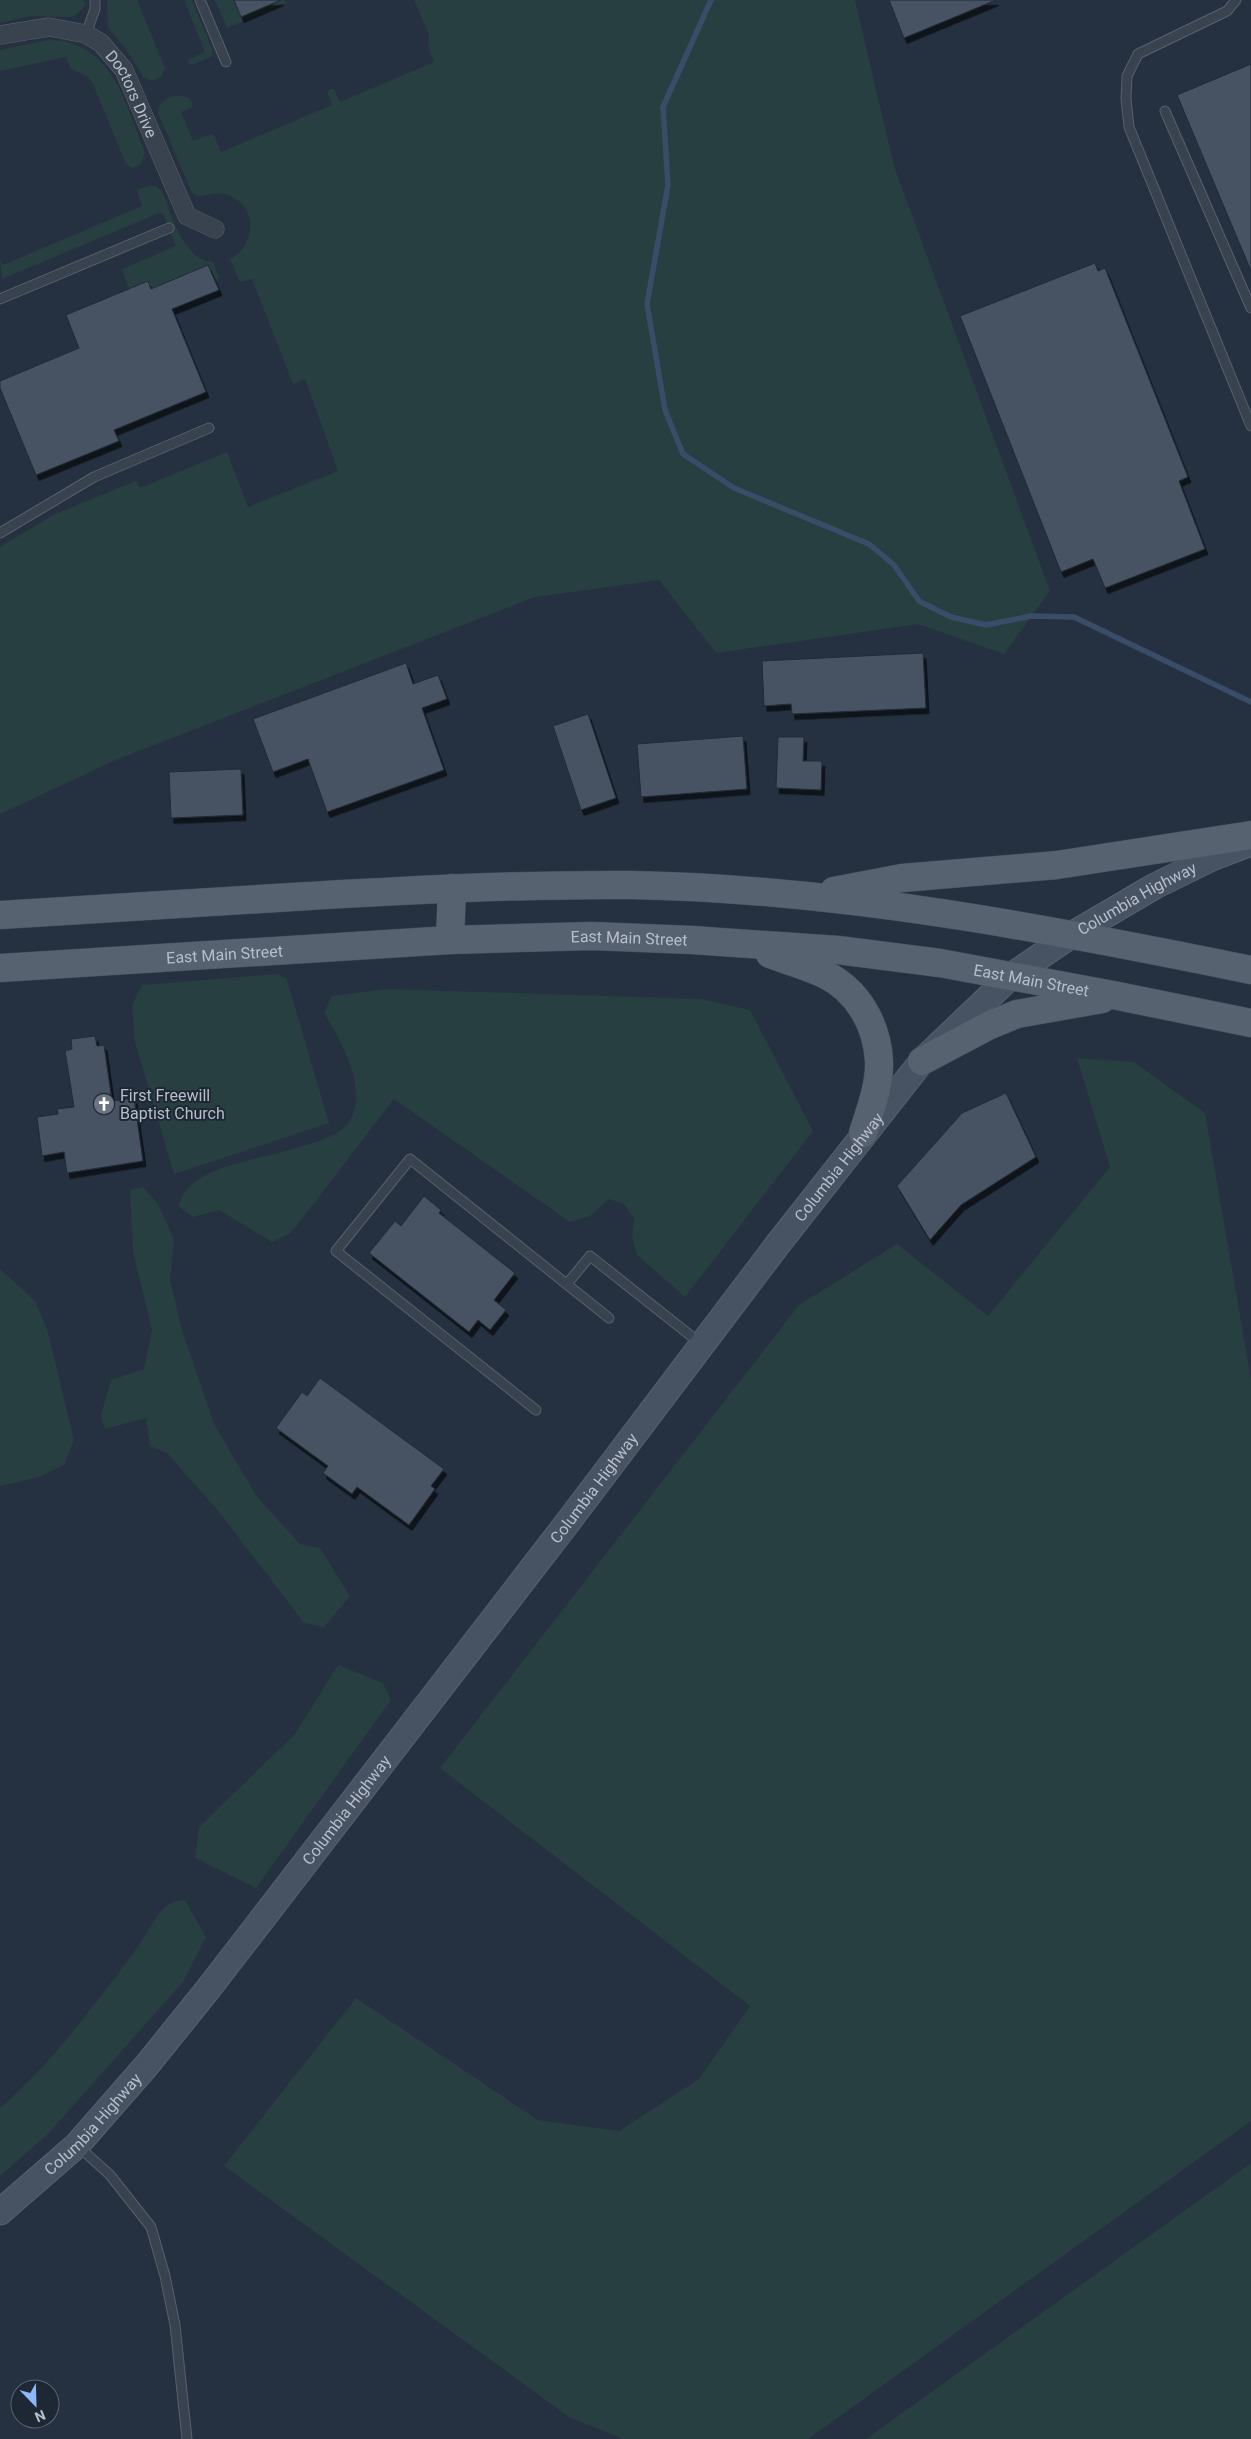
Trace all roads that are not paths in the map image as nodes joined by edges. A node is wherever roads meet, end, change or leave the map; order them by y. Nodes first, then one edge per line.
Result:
1 (95, 0) edge
2 (200, 0) edge
3 (1236, 0) edge
4 (86, 34) junction
5 (0, 35) edge
6 (226, 62) dead end
7 (1165, 111) dead end
8 (169, 228) dead end
9 (215, 229) dead end
10 (1247, 289) edge
11 (0, 298) edge
12 (1251, 308) edge
13 (1251, 426) edge
14 (209, 428) dead end
15 (0, 533) edge
16 (1251, 835) edge
17 (1251, 843) edge
18 (452, 888) junction
19 (808, 896) junction
20 (0, 915) edge
21 (1073, 934) junction
22 (450, 940) junction
23 (738, 942) junction
24 (0, 968) edge
25 (1251, 970) edge
26 (1011, 976) junction
27 (1118, 996) junction
28 (1251, 1023) edge
29 (922, 1061) junction
30 (863, 1133) junction
31 (567, 1284) junction
32 (609, 1318) dead end
33 (702, 1345) junction
34 (536, 1410) dead end
35 (77, 2145) junction
36 (0, 2212) edge
37 (187, 2439) edge

1 - 4 lane
2 - 6 lane
3 - 13 lane
4 - 5 street, Doctors Drive
4 - 9 street, Doctors Drive
7 - 10 lane
8 - 11 lane
10 - 12 lane
14 - 15 lane
16 - 19 main road
17 - 21 main road, Columbia Highway
18 - 19 main road
18 - 20 main road
18 - 22 main road
19 - 21 main road
21 - 25 main road
21 - 26 main road, Columbia Highway
22 - 23 main road, East Main Street
22 - 24 main road, East Main Street
23 - 26 main road, East Main Street
23 - 30 main road
26 - 27 main road, East Main Street
26 - 29 main road, Columbia Highway
27 - 28 main road, East Main Street
27 - 29 main road
29 - 30 main road, Columbia Highway
30 - 33 main road, Columbia Highway
31 - 32 lane
31 - 33 lane
31 - 34 lane
33 - 35 main road, Columbia Highway
35 - 36 main road, Columbia Highway
35 - 37 lane

